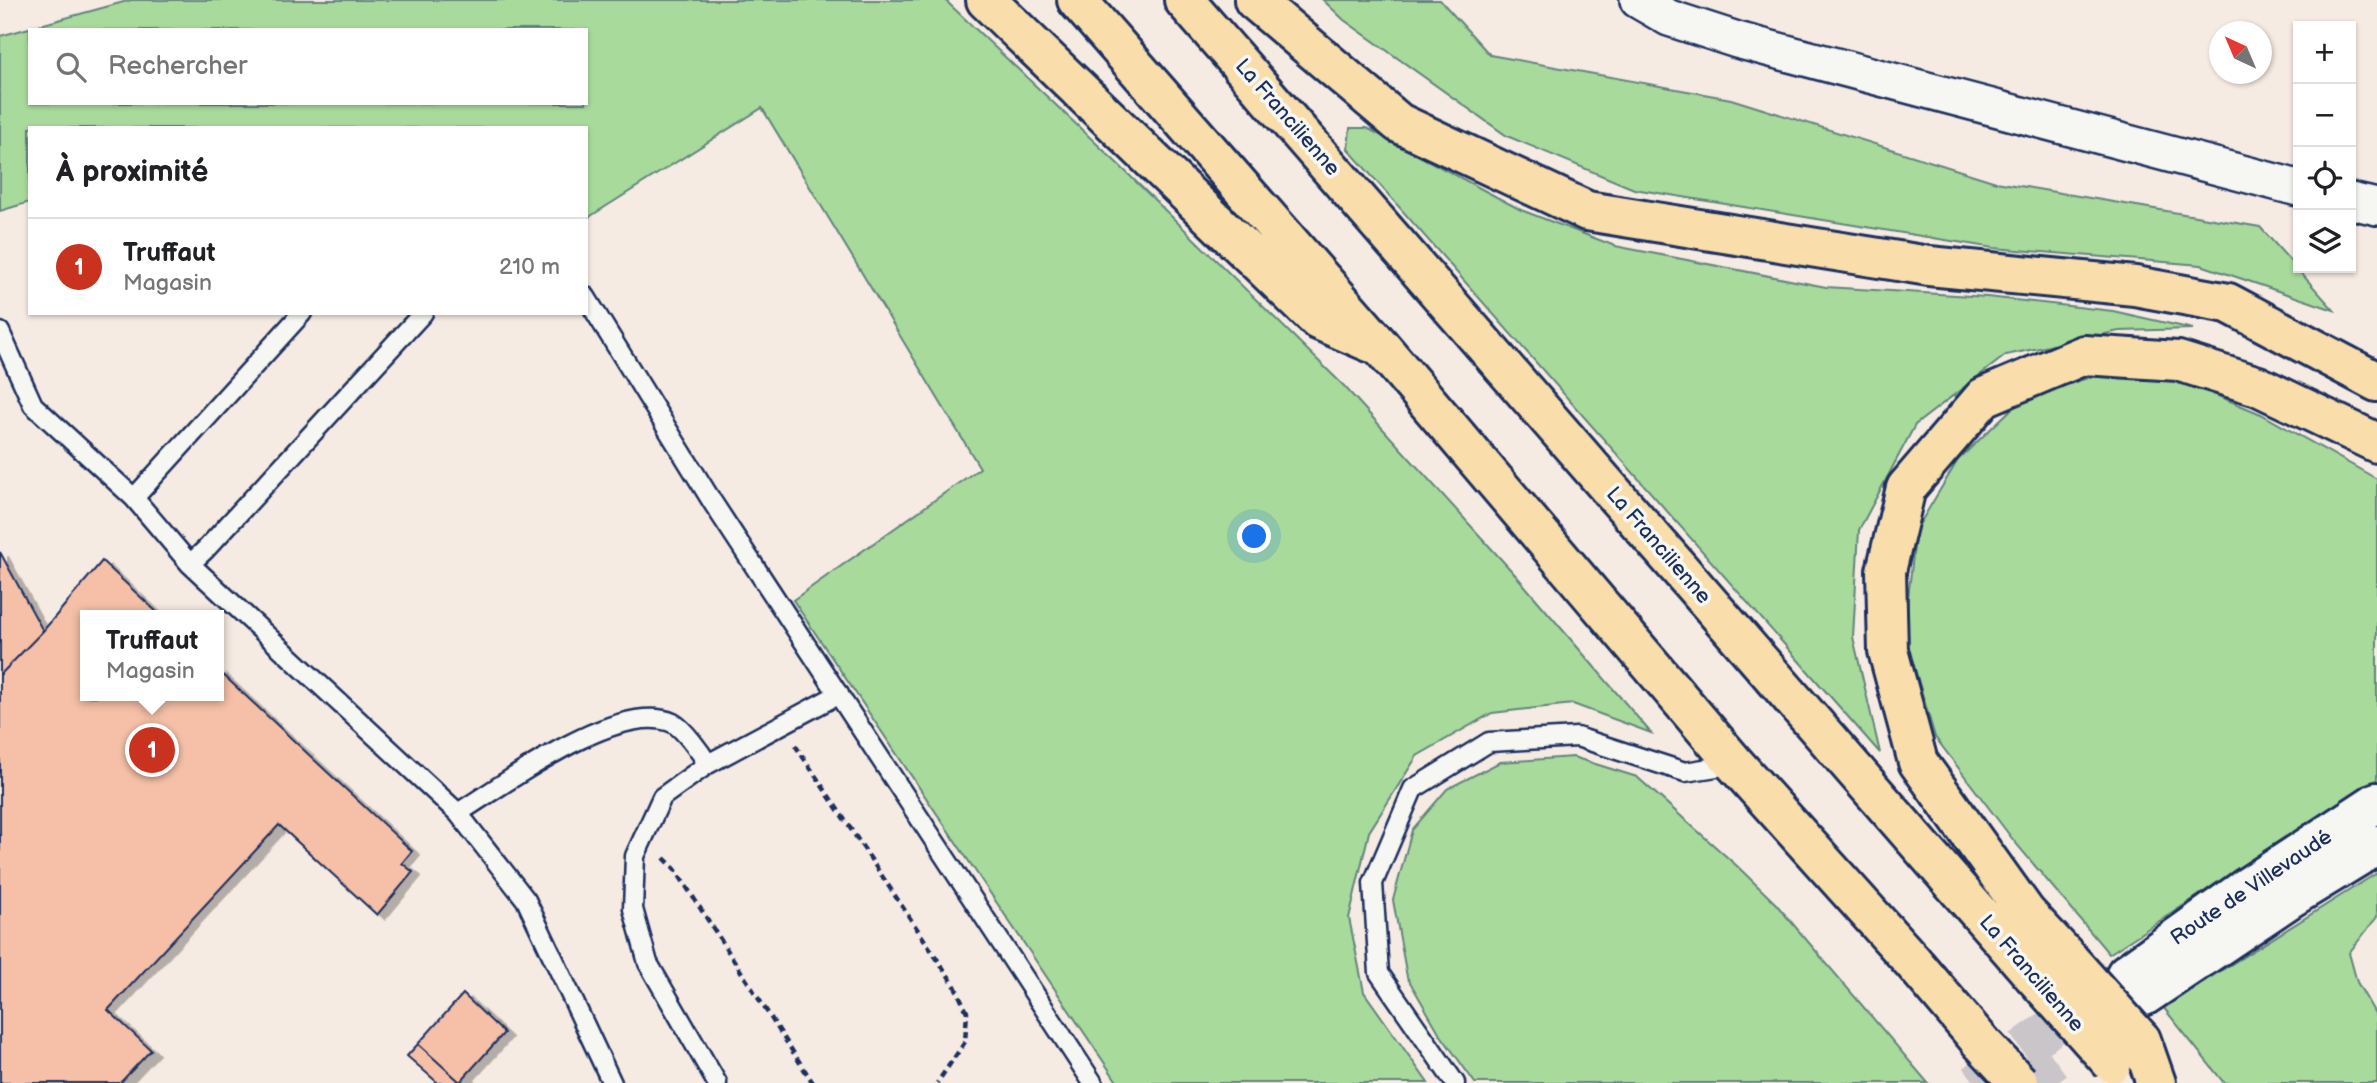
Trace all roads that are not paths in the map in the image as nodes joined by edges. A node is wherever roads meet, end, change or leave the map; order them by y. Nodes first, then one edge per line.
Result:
1 (986, 0) edge
2 (1077, 0) edge
3 (1184, 0) edge
4 (1254, 0) edge
5 (1638, 0) edge
6 (2293, 187) edge
7 (2356, 202) edge
8 (2377, 207) edge
9 (588, 300) edge
10 (300, 315) edge
11 (421, 315) edge
12 (0, 332) edge
13 (1381, 347) junction
14 (2377, 382) edge
15 (2377, 443) edge
16 (134, 498) junction
17 (190, 564) junction
18 (839, 694) junction
19 (708, 764) junction
20 (1735, 764) junction
21 (2377, 802) edge
22 (458, 813) junction
23 (2377, 845) edge
24 (2049, 964) junction
25 (2126, 1073) edge
26 (612, 1083) edge
27 (718, 1083) edge
28 (1093, 1083) edge
29 (1455, 1083) edge
30 (2019, 1083) edge
31 (2156, 1083) edge

1 - 13 highway
2 - 13 highway
3 - 24 highway, La Francilienne
4 - 14 highway
5 - 6 street
7 - 8 street
9 - 18 lane
10 - 16 lane
11 - 17 lane
12 - 16 lane
13 - 20 highway
15 - 24 highway
16 - 17 lane
17 - 22 lane
18 - 19 lane
18 - 28 lane
19 - 22 lane
19 - 27 lane
20 - 29 lane
20 - 30 highway, bridge
21 - 23 main road, Route de Villevaudé
22 - 26 lane
24 - 25 highway, La Francilienne, bridge
24 - 31 highway, bridge

